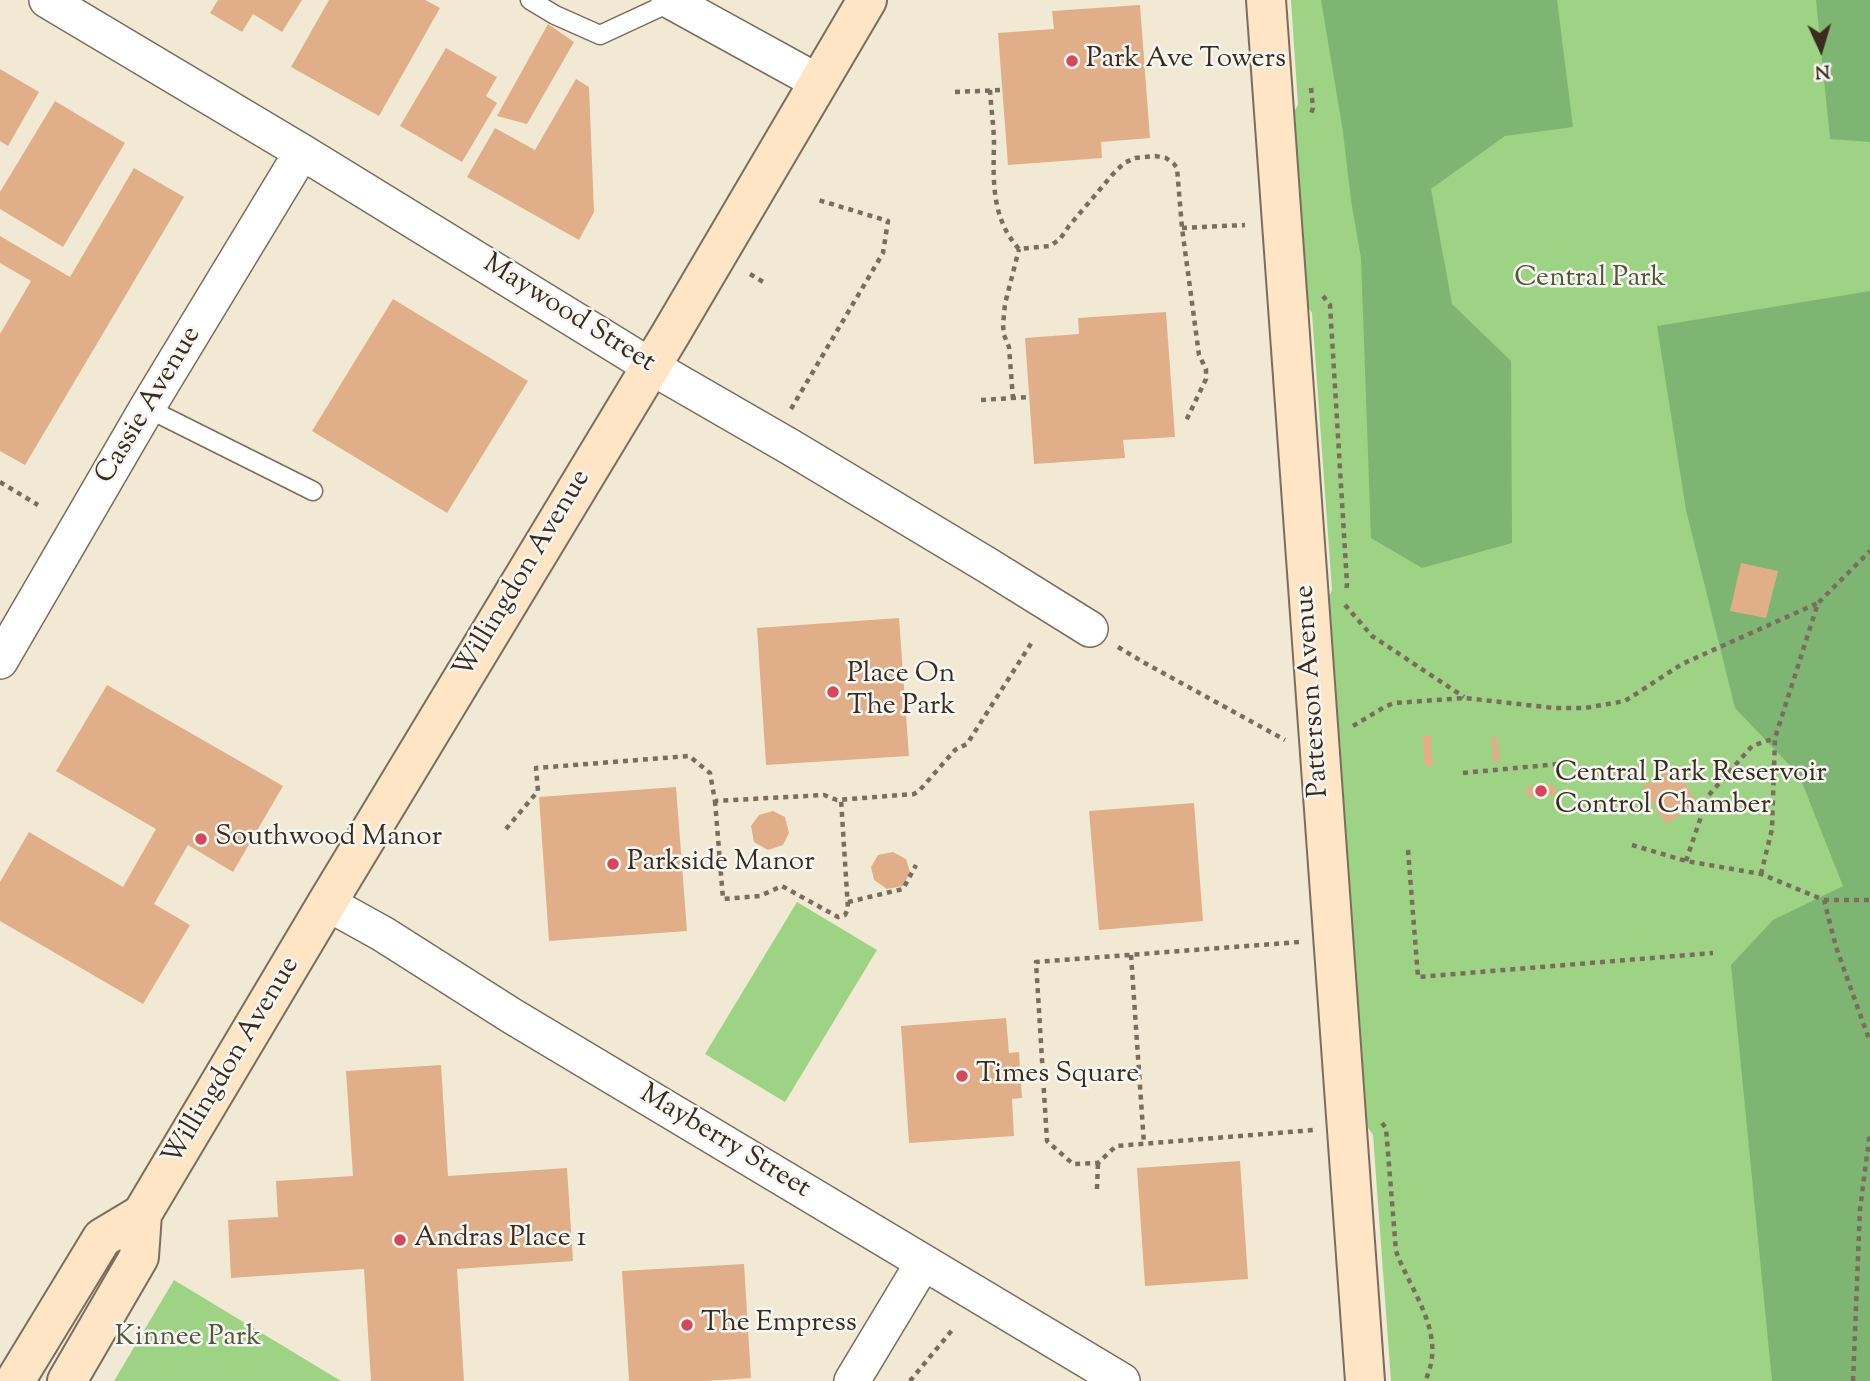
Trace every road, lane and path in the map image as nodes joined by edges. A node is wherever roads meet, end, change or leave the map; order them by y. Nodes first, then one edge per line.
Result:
1 (47, 0) edge
2 (530, 0) edge
3 (867, 0) edge
4 (1266, 0) edge
5 (670, 1) edge
6 (818, 82) junction
7 (990, 90) junction
8 (1002, 90) dead end
9 (955, 92) dead end
10 (302, 152) junction
11 (815, 199) dead end
12 (1245, 225) dead end
13 (1182, 228) junction
14 (1019, 249) junction
15 (750, 274) dead end
16 (765, 283) dead end
17 (650, 366) junction
18 (1029, 397) dead end
19 (1013, 399) junction
20 (981, 400) dead end
21 (147, 408) junction
22 (791, 409) dead end
23 (1185, 423) dead end
24 (0, 482) edge
25 (313, 491) dead end
26 (38, 505) dead end
27 (1870, 551) edge
28 (1343, 602) dead end
29 (1818, 603) junction
30 (1090, 629) dead end
31 (1032, 642) dead end
32 (1138, 660) dead end
33 (0, 661) edge
34 (1465, 698) junction
35 (1345, 732) dead end
36 (1274, 734) dead end
37 (1775, 738) junction
38 (1558, 764) dead end
39 (1463, 773) dead end
40 (841, 799) junction
41 (715, 801) junction
42 (506, 829) dead end
43 (1632, 845) dead end
44 (1408, 850) dead end
45 (1686, 861) junction
46 (916, 865) dead end
47 (1760, 874) junction
48 (1824, 900) junction
49 (1870, 900) edge
50 (327, 902) junction
51 (848, 902) junction
52 (1332, 939) junction
53 (1713, 953) dead end
54 (1131, 955) junction
55 (1870, 1042) edge
56 (1346, 1128) junction
57 (1870, 1132) edge
58 (1144, 1144) junction
59 (1098, 1163) junction
60 (1097, 1189) dead end
61 (142, 1214) junction
62 (923, 1263) junction
63 (953, 1329) dead end
64 (15, 1381) edge
65 (67, 1381) edge
66 (852, 1381) edge
67 (910, 1381) edge
68 (1122, 1381) edge
69 (1365, 1381) edge
70 (1853, 1381) edge

1 - 10 street, Maywood Street
2 - 5 lane
3 - 6 main road, Willingdon Avenue
4 - 52 main road, Patterson Avenue
5 - 6 street
6 - 17 main road, Willingdon Avenue
7 - 8 path
7 - 9 path
7 - 14 path
10 - 17 street, Maywood Street
10 - 21 street, Cassie Avenue
11 - 22 path
12 - 13 path
13 - 14 path
13 - 23 path
14 - 19 path
15 - 16 path
17 - 30 street, Maywood Street
17 - 50 main road, Willingdon Avenue
18 - 19 path
19 - 20 path
21 - 25 lane
21 - 33 street, Cassie Avenue
24 - 26 path
27 - 29 path
28 - 34 path
29 - 34 path
29 - 37 path
31 - 40 path
32 - 36 path
34 - 35 path
37 - 45 path
37 - 47 path
38 - 39 path
40 - 41 path
40 - 51 path
41 - 42 path
41 - 51 path
43 - 45 path
44 - 53 path
45 - 47 path
46 - 51 path
47 - 48 path
48 - 49 path
48 - 55 path
50 - 61 main road, Willingdon Avenue
50 - 62 street, Mayberry Street
52 - 54 path
52 - 56 main road, Patterson Avenue
54 - 58 path
54 - 59 path
56 - 58 path
56 - 69 main road, Patterson Avenue
57 - 70 path
58 - 59 path
59 - 60 path
61 - 64 main road, Willingdon Avenue
61 - 65 main road, Willingdon Avenue
62 - 66 street
62 - 68 street, Mayberry Street
63 - 67 path

